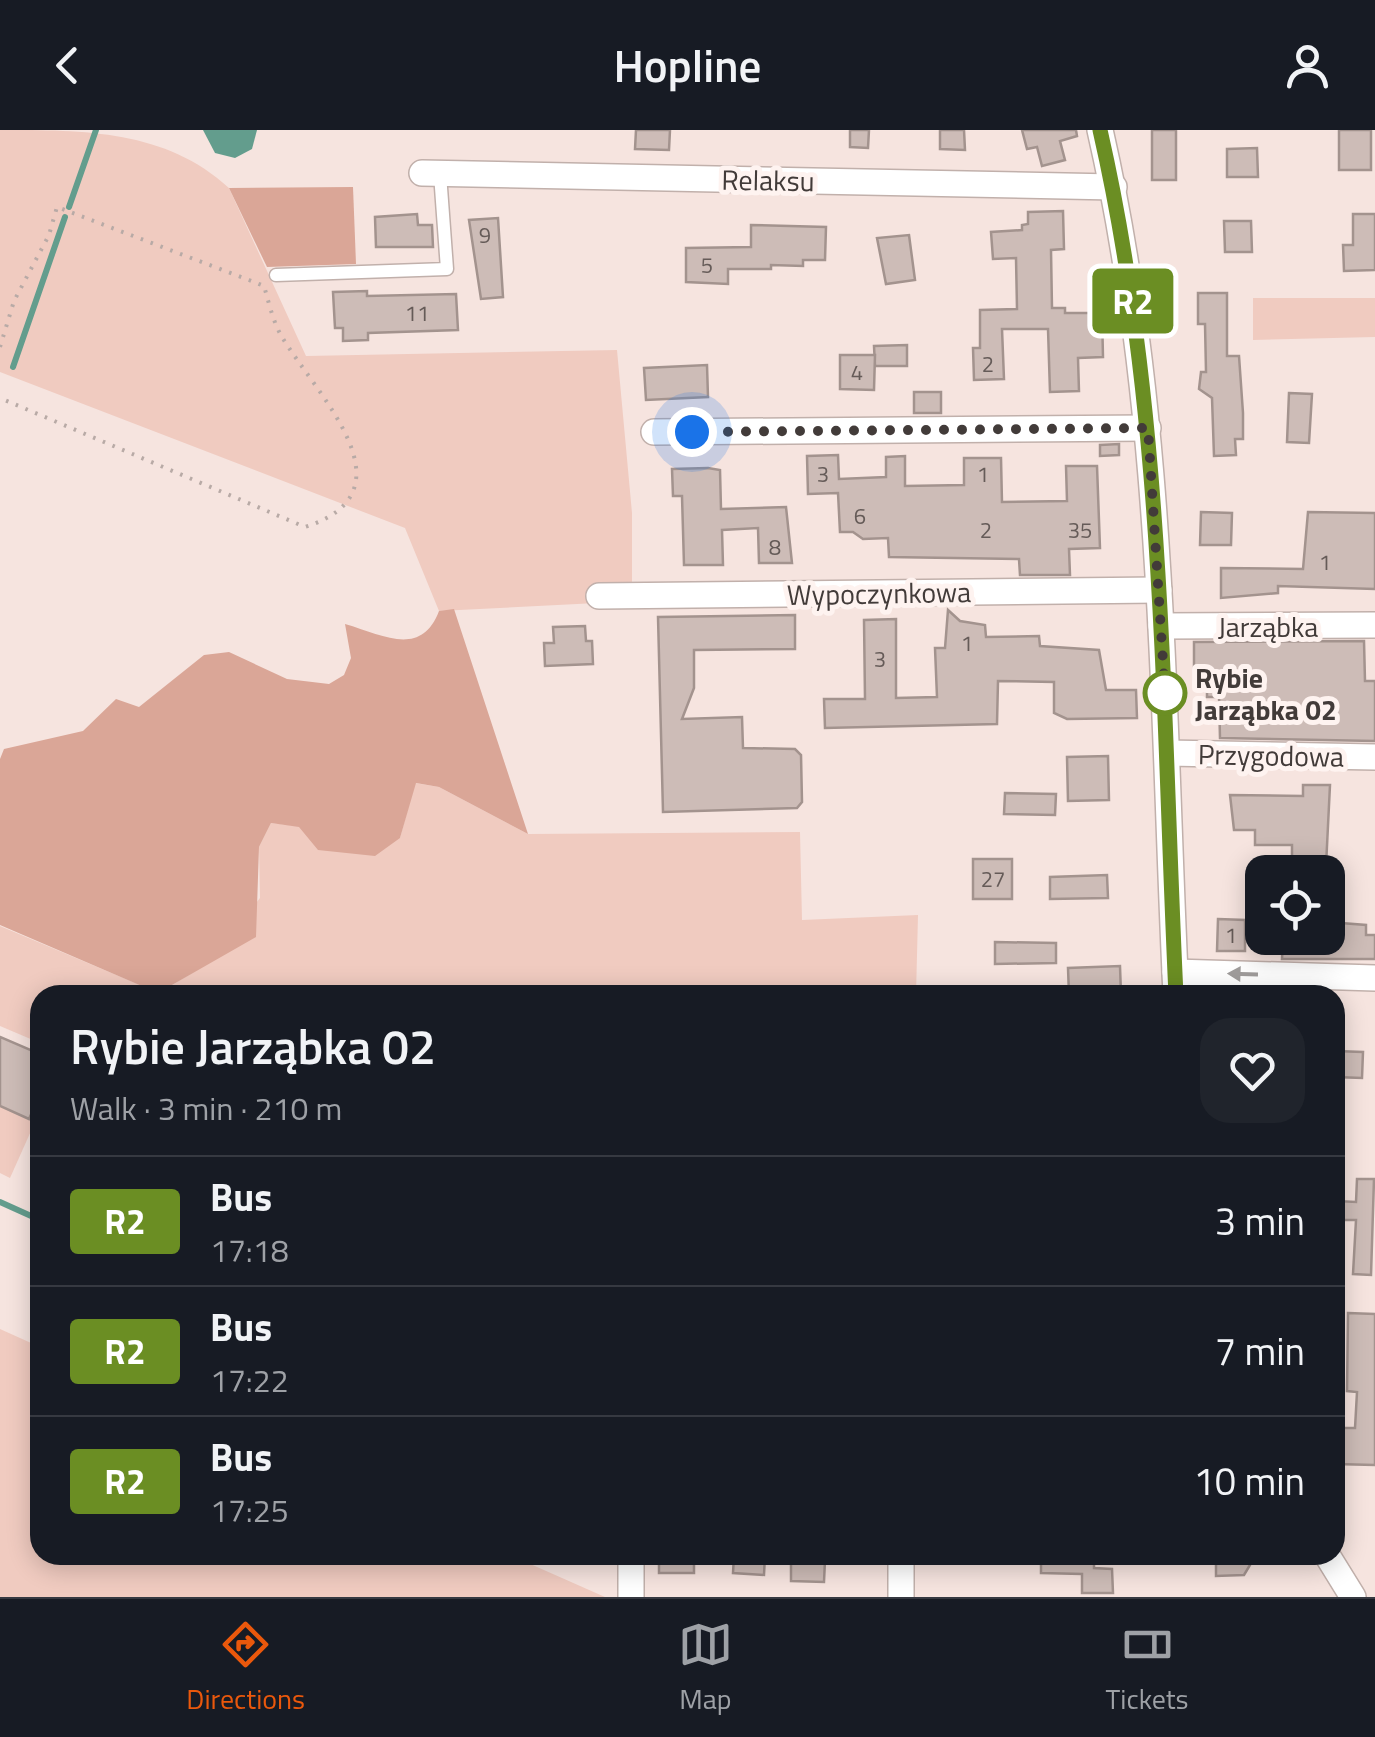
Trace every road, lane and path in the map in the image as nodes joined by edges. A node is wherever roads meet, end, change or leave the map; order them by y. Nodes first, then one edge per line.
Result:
1 (1100, 130) edge
2 (431, 174) joint
3 (1114, 187) junction
4 (276, 276) dead end
5 (0, 347) edge
6 (0, 398) edge
7 (1148, 428) junction
8 (654, 432) dead end
9 (1160, 590) junction
10 (599, 596) dead end
11 (1375, 625) edge
12 (1161, 626) junction
13 (1167, 753) junction
14 (1375, 757) edge
15 (1375, 978) edge
16 (1176, 984) edge
17 (631, 1565) edge
18 (902, 1565) edge
19 (1333, 1565) edge
20 (632, 1597) edge
21 (901, 1597) edge
22 (1353, 1597) edge

1 - 3 street
2 - 3 street, Relaksu
2 - 4 lane
3 - 7 street
5 - 6 path
7 - 8 street
7 - 9 street
9 - 10 street, Wypoczynkowa
9 - 12 street
11 - 12 street, Jarząbka
12 - 13 street
13 - 14 street, Przygodowa
13 - 16 street
15 -> 16 street
17 - 20 street
18 - 21 street
19 - 22 street

